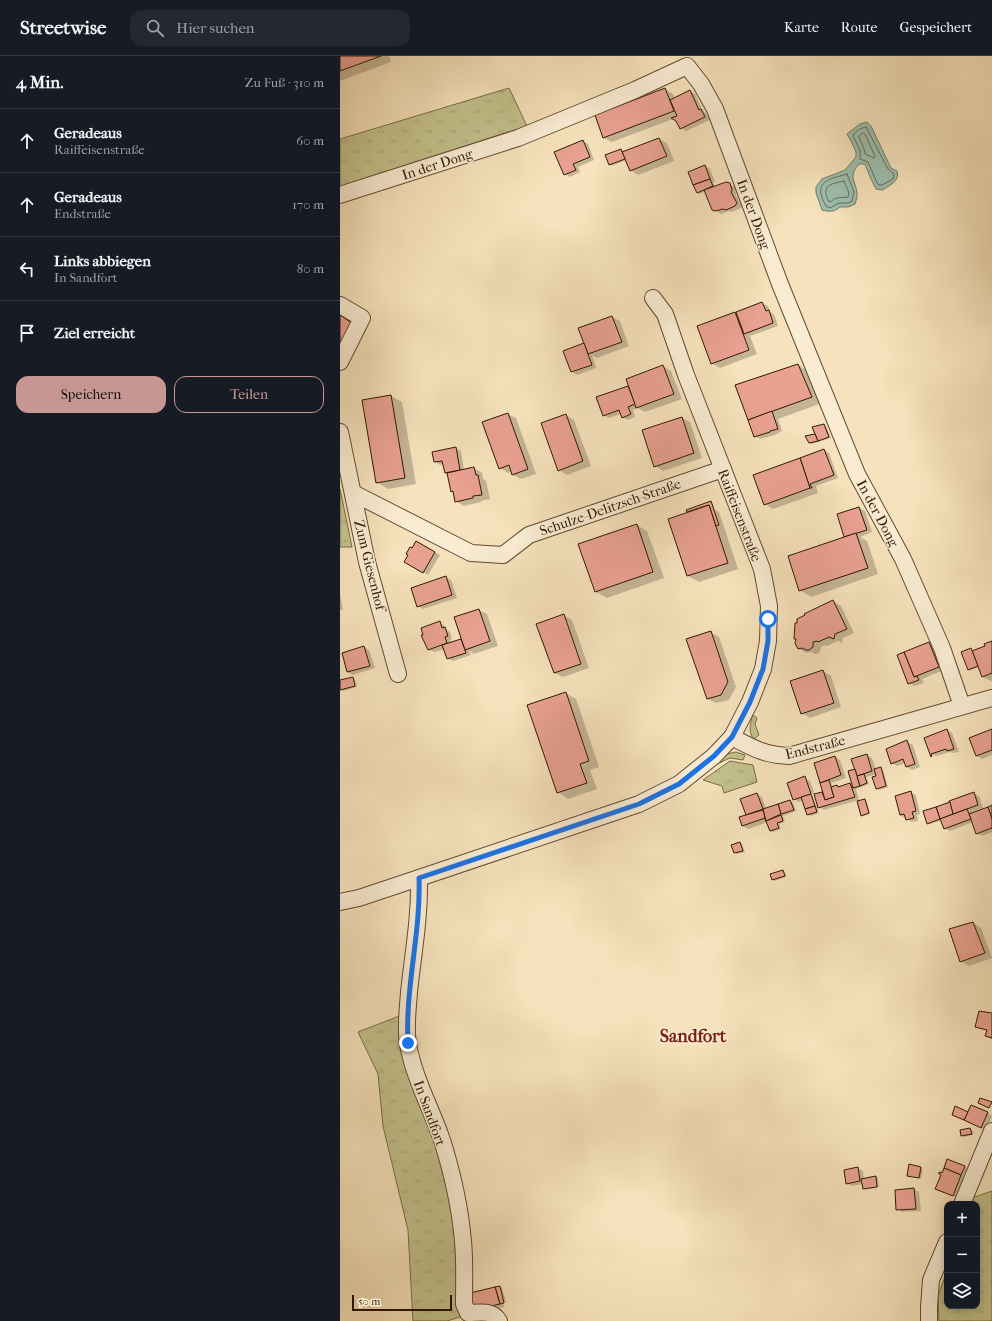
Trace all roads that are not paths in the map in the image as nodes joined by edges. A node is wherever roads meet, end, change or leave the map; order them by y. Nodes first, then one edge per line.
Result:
1 (340, 195) edge
2 (652, 298) dead end
3 (340, 304) edge
4 (340, 362) edge
5 (340, 432) edge
6 (723, 469) junction
7 (353, 493) junction
8 (398, 674) dead end
9 (992, 698) edge
10 (962, 706) junction
11 (732, 737) junction
12 (419, 878) junction
13 (340, 902) edge
14 (992, 1131) edge
15 (963, 1201) edge
16 (944, 1249) edge
17 (499, 1321) edge
18 (929, 1321) edge

1 - 10 street, In der Dong
2 - 6 street, Raiffeisenstraße
3 - 4 street
5 - 7 street, Zum Giesenhof
6 - 7 street, Schulze-Delitzsch-Straße
6 - 11 street, Raiffeisenstraße
7 - 8 street, Zum Giesenhof
9 - 10 street, Endstraße
10 - 11 street, Endstraße
11 - 12 street
12 - 13 street
12 - 17 street, In Sandfort
14 - 15 street
16 - 18 street

